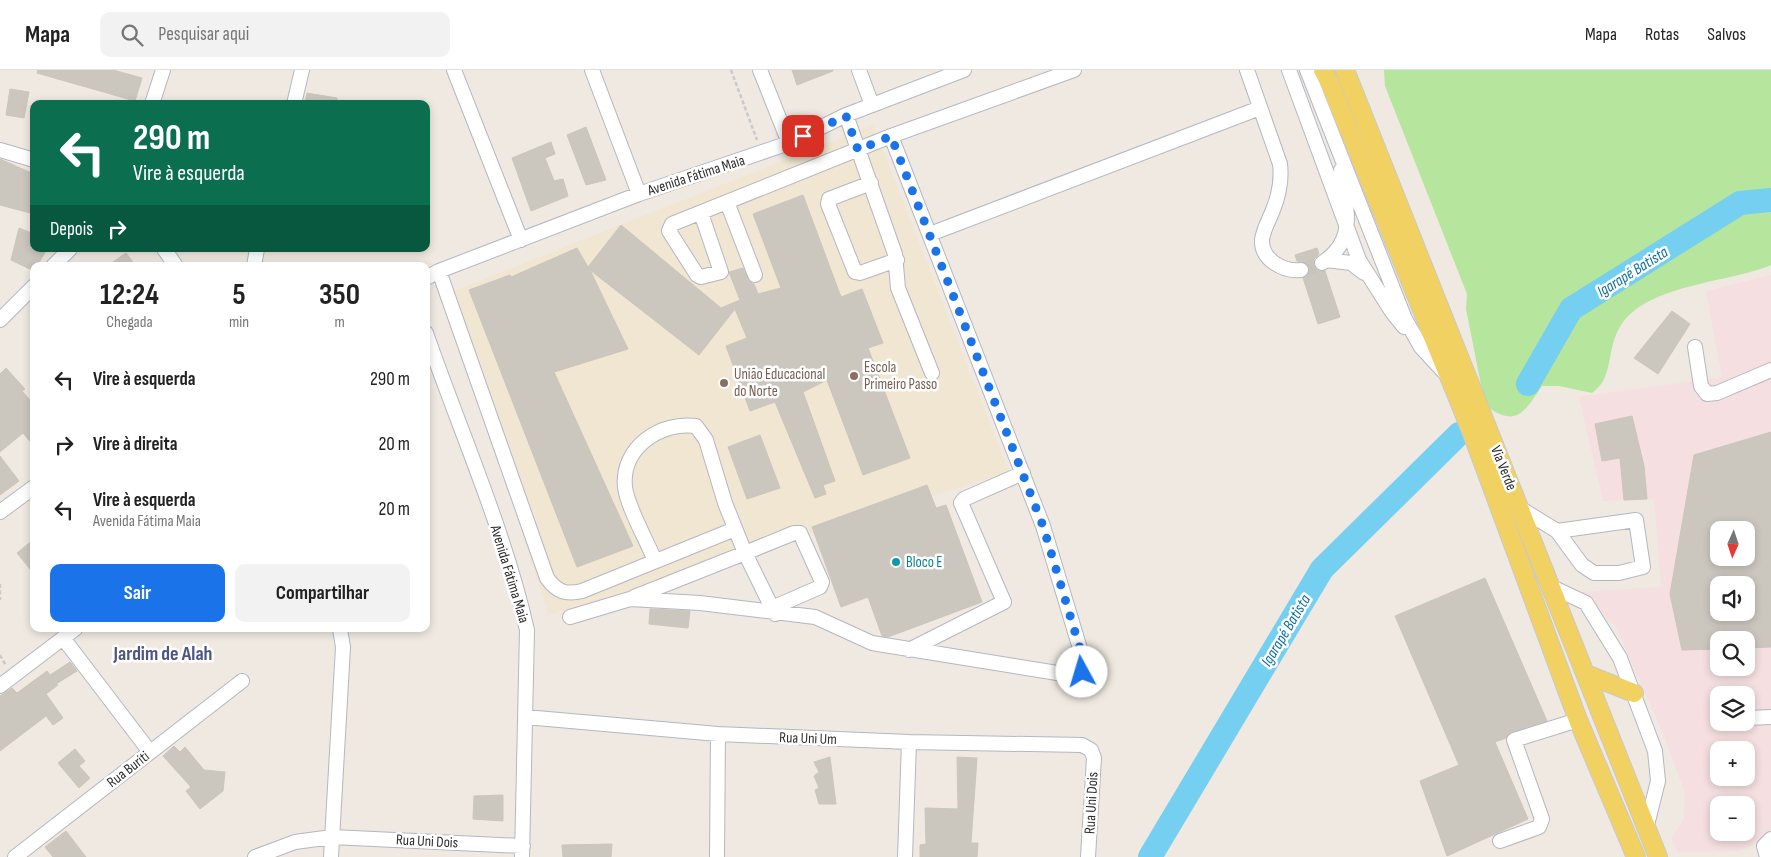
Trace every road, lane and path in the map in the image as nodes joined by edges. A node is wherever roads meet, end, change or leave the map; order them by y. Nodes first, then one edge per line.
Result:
1 (163, 70) edge
2 (302, 70) edge
3 (454, 70) edge
4 (592, 70) edge
5 (731, 70) edge
6 (760, 70) edge
7 (859, 70) edge
8 (964, 70) edge
9 (1074, 70) edge
10 (1248, 70) edge
11 (1288, 70) edge
12 (1307, 70) edge
13 (1346, 75) edge
14 (1326, 77) edge
15 (153, 100) edge
16 (295, 100) edge
17 (872, 105) junction
18 (1260, 108) junction
19 (846, 116) junction
20 (891, 136) junction
21 (789, 143) junction
22 (0, 150) edge
23 (858, 150) junction
24 (762, 153) junction
25 (1340, 154) junction
26 (30, 159) edge
27 (871, 183) junction
28 (639, 194) junction
29 (727, 202) junction
30 (701, 213) junction
31 (1348, 230) junction
32 (930, 234) junction
33 (521, 240) junction
34 (67, 252) edge
35 (897, 260) junction
36 (57, 262) edge
37 (1301, 270) tunnel mouth
38 (439, 271) junction
39 (755, 275) dead end
40 (430, 276) edge
41 (1368, 276) junction
42 (30, 290) edge
43 (0, 320) edge
44 (430, 344) edge
45 (1422, 347) junction
46 (1695, 348) dead end
47 (1771, 370) edge
48 (932, 373) dead end
49 (1449, 377) junction
50 (1022, 473) junction
51 (30, 490) edge
52 (1520, 508) junction
53 (0, 512) edge
54 (735, 529) junction
55 (1557, 531) junction
56 (745, 553) junction
57 (655, 561) junction
58 (0, 584) edge
59 (1552, 587) junction
60 (630, 599) junction
61 (0, 600) edge
62 (773, 611) junction
63 (570, 617) dead end
64 (71, 632) edge
65 (340, 632) edge
66 (63, 638) junction
67 (909, 650) junction
68 (1586, 674) junction
69 (242, 681) dead end
70 (0, 686) edge
71 (1634, 693) junction
72 (525, 717) junction
73 (1771, 717) edge
74 (1755, 718) edge
75 (1578, 720) junction
76 (718, 734) junction
77 (909, 742) junction
78 (1090, 750) joint
79 (150, 752) junction
80 (1646, 828) junction
81 (332, 837) junction
82 (1771, 838) edge
83 (1500, 841) dead end
84 (522, 851) edge
85 (1762, 856) edge
86 (15, 857) edge
87 (255, 857) edge
88 (331, 857) edge
89 (717, 857) edge
90 (905, 857) edge
91 (1088, 857) edge
92 (1636, 857) edge
93 (1658, 857) edge

1 - 15 street
2 - 16 street
3 - 33 street
4 - 28 street
5 - 24 path
6 - 21 street
7 - 17 street
8 - 17 street, Avenida Fátima Maia
9 - 20 street
10 - 18 street
11 - 31 street
12 - 25 street
13 - 52 main road, Via Verde
14 - 49 main road, Via Verde
17 - 19 street, Avenida Fátima Maia
18 - 32 street
18 - 37 street
19 - 21 street, Avenida Fátima Maia
19 - 23 street
20 - 23 street
20 - 32 street
21 - 24 street, Avenida Fátima Maia
22 - 26 street
23 - 27 street
23 - 29 street
24 - 28 street, Avenida Fátima Maia
25 - 31 street
25 - 45 street
27 - 35 street
27 - 35 street
28 - 33 street, Avenida Fátima Maia
29 - 30 street
29 - 39 street
30 - 30 street
31 - 41 street
31 - 41 street
32 - 50 street
33 - 38 street, Avenida Fátima Maia
34 - 36 street
35 - 48 street
38 - 40 street, Avenida Fátima Maia
38 - 57 street
41 - 45 street
42 - 43 street
44 - 72 street, Avenida Fátima Maia
45 - 49 street
46 - 47 street
49 - 75 main road, Via Verde
50 - 67 street
50 - 67 street
51 - 53 street
52 - 55 street
52 - 59 main road, Via Verde
54 - 56 street
54 - 57 street
54 - 57 street
55 - 55 street
56 - 60 street
56 - 62 street
56 - 62 street
58 - 61 path
59 - 68 main road, Via Verde
59 - 71 street
60 - 62 street
60 - 63 street
62 - 67 street
64 - 66 street
65 - 81 street
66 - 70 street
66 - 79 street
68 - 71 main road
68 - 80 main road, Via Verde
69 - 79 street, Rua Buriti
71 - 80 street
72 - 76 street, Rua Uni Um
72 - 84 street, Avenida Fátima Maia
73 - 74 street
75 - 83 street
75 - 92 main road, Via Verde
76 - 77 street, Rua Uni Um
76 - 89 street
77 - 78 street, Rua Uni Um
77 - 90 street
78 - 91 street, Rua Uni Dois
79 - 86 street, Rua Buriti
80 - 93 main road, Via Verde
81 - 84 street, Rua Uni Dois
81 - 87 street, Rua Uni Dois
81 - 88 street
82 - 85 street

